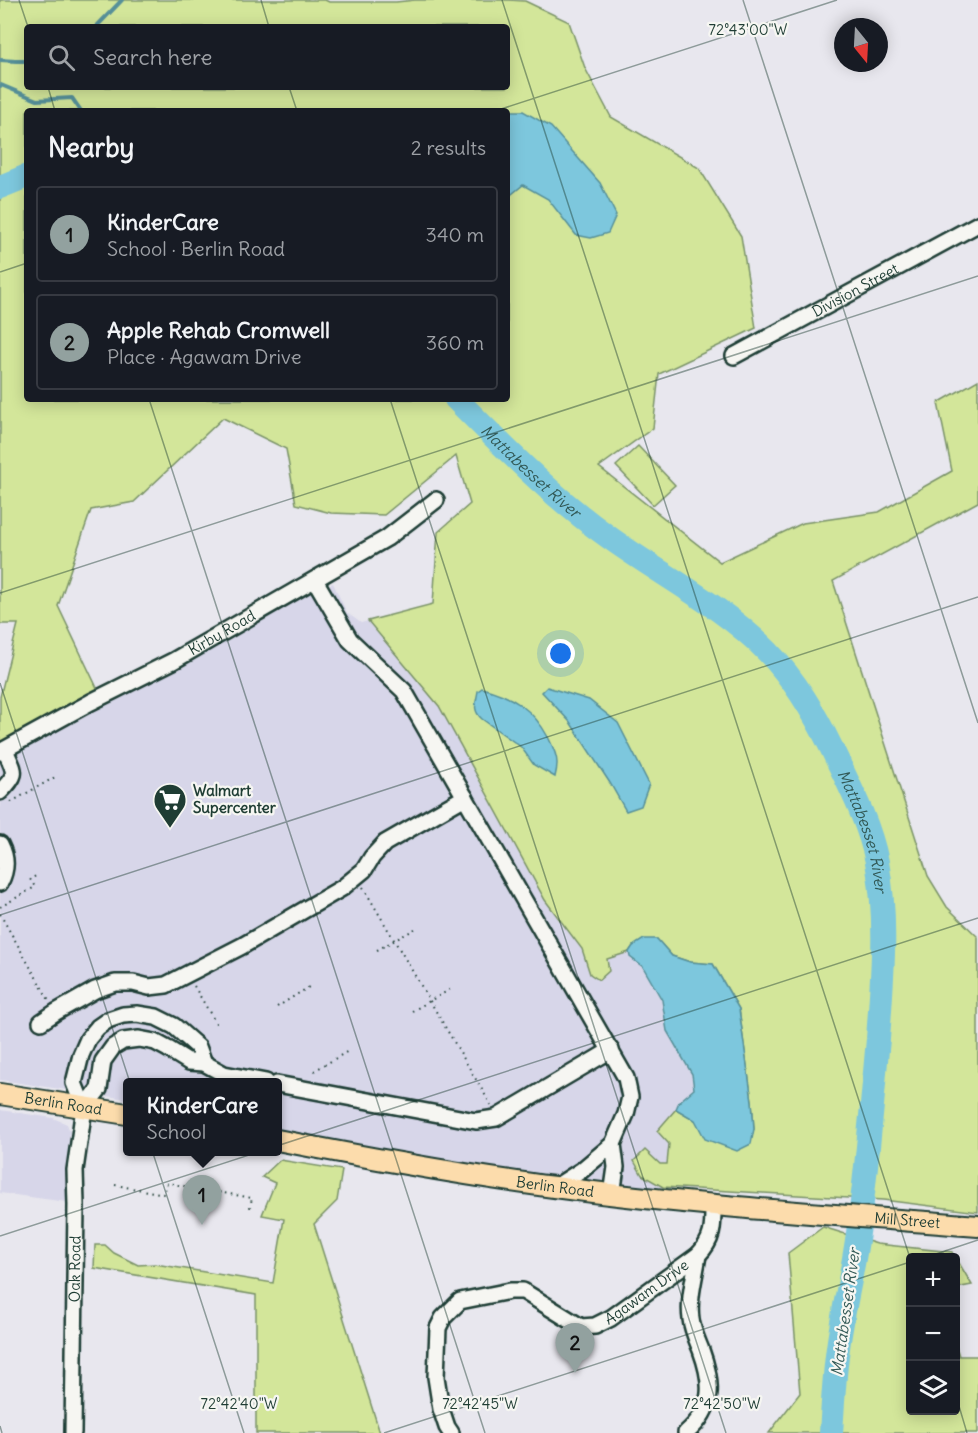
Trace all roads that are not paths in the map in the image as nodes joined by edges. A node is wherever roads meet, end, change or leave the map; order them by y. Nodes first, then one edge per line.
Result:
1 (978, 224) edge
2 (734, 356) dead end
3 (436, 500) dead end
4 (315, 579) junction
5 (3, 751) edge
6 (465, 796) junction
7 (4, 797) edge
8 (0, 844) edge
9 (0, 883) edge
10 (41, 1022) dead end
11 (611, 1050) junction
12 (204, 1063) junction
13 (243, 1078) edge
14 (282, 1085) edge
15 (2, 1097) edge
16 (84, 1107) junction
17 (123, 1113) edge
18 (282, 1141) edge
19 (613, 1144) junction
20 (554, 1188) junction
21 (612, 1195) junction
22 (713, 1205) junction
23 (836, 1216) joint
24 (978, 1226) edge
25 (698, 1255) junction
26 (73, 1433) edge
27 (451, 1433) edge
28 (686, 1433) edge

1 - 2 street, Division Street
3 - 4 street, Kirby Road
4 - 5 street, Kirby Road
4 - 6 street
5 - 7 street
6 - 10 street
6 - 11 street
8 - 9 street
11 - 14 street
11 - 19 street
12 - 13 street
12 - 16 street
12 - 16 street
15 - 16 main road, Berlin Road
16 - 17 main road, Berlin Road
16 - 26 street, Oak Road
18 - 20 main road, Berlin Road
19 - 20 street
19 - 21 street
20 - 21 main road, Berlin Road
21 - 22 main road, Berlin Road
22 - 23 main road, Berlin Road
22 - 25 street, Agawam Drive
23 - 24 main road, Mill Street
25 - 27 street, Agawam Drive
25 - 28 street, Agawam Drive

